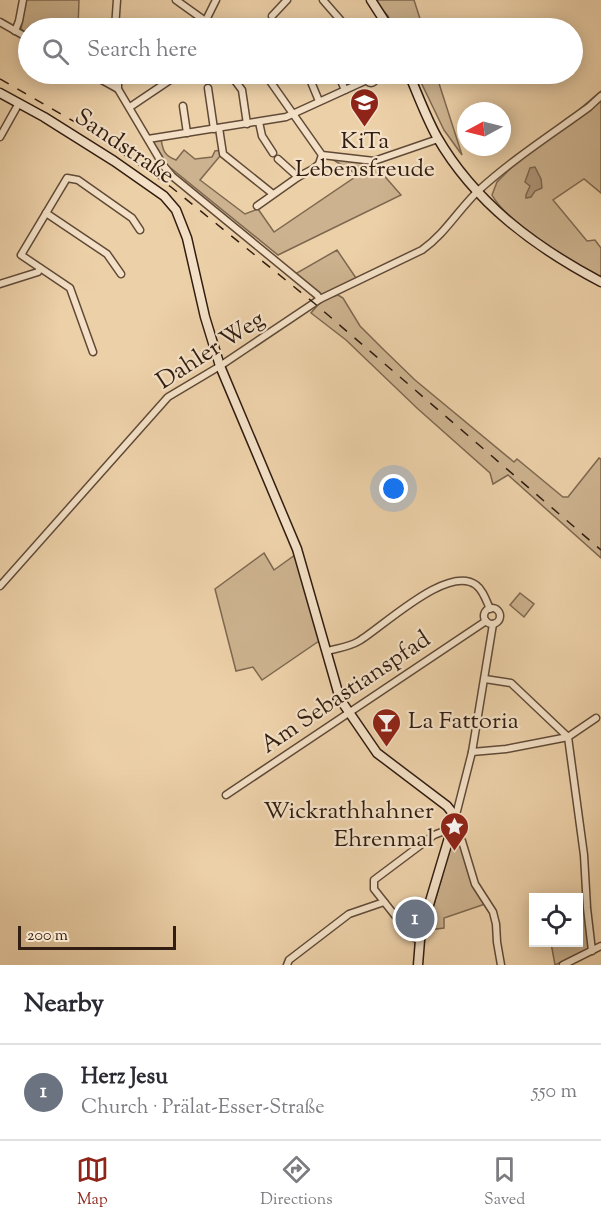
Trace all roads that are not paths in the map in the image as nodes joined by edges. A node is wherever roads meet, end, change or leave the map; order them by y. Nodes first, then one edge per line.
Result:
1 (23, 0) edge
2 (117, 0) edge
3 (176, 0) edge
4 (216, 0) edge
5 (287, 0) edge
6 (322, 0) edge
7 (371, 0) edge
8 (272, 16) dead end
9 (20, 18) edge
10 (116, 18) edge
11 (200, 18) edge
12 (207, 18) edge
13 (338, 18) edge
14 (383, 18) edge
15 (0, 22) edge
16 (18, 25) edge
17 (15, 31) junction
18 (18, 33) edge
19 (109, 84) edge
20 (118, 84) edge
21 (164, 84) edge
22 (238, 84) edge
23 (272, 84) edge
24 (312, 84) edge
25 (342, 84) edge
26 (358, 84) edge
27 (413, 84) edge
28 (208, 88) dead end
29 (118, 89) junction
30 (345, 90) junction
31 (0, 93) edge
32 (601, 96) edge
33 (319, 101) junction
34 (19, 103) junction
35 (183, 106) dead end
36 (130, 107) junction
37 (294, 114) junction
38 (259, 122) junction
39 (247, 124) junction
40 (216, 129) junction
41 (187, 133) junction
42 (0, 137) edge
43 (148, 139) junction
44 (438, 139) junction
45 (273, 153) dead end
46 (322, 155) junction
47 (278, 159) dead end
48 (297, 177) junction
49 (477, 192) junction
50 (273, 194) junction
51 (257, 206) dead end
52 (46, 213) junction
53 (140, 230) dead end
54 (40, 268) junction
55 (122, 274) dead end
56 (601, 282) edge
57 (0, 284) edge
58 (320, 299) junction
59 (93, 352) dead end
60 (220, 366) junction
61 (0, 586) edge
62 (489, 609) junction
63 (489, 623) junction
64 (328, 651) junction
65 (485, 679) junction
66 (348, 713) junction
67 (596, 718) dead end
68 (568, 738) junction
69 (472, 752) junction
70 (226, 795) dead end
71 (452, 813) junction
72 (451, 833) junction
73 (384, 902) junction
74 (420, 940) junction
75 (601, 946) edge
76 (592, 951) junction
77 (287, 965) edge
78 (418, 965) edge
79 (501, 965) edge
80 (563, 965) edge

1 - 9 street
2 - 10 street
3 - 11 street
4 - 12 street
5 - 8 street
6 - 13 street
7 - 14 main road
15 - 17 street
16 - 17 street
17 - 18 street
19 - 29 street
20 - 29 street
21 - 36 street
22 - 39 street
23 - 37 street
24 - 33 street
25 - 30 street
26 - 30 street
27 - 44 main road
28 - 40 street
29 - 36 street
30 - 33 street
31 - 34 main road, Sandstraße
32 - 49 street, Dahler Weg
33 - 37 street
34 - 42 street
34 - 60 main road, Sandstraße
35 - 41 street
36 - 43 street
37 - 38 street
37 - 46 street
38 - 39 street
38 - 45 street
39 - 40 street
40 - 41 street
40 - 50 street
41 - 43 street
43 - 58 street
44 - 46 street
44 - 49 main road
46 - 48 street
47 - 48 street
48 - 50 street
49 - 56 main road
49 - 58 street, Dahler Weg
50 - 51 street
52 - 53 street
52 - 54 street
52 - 55 street
54 - 57 street
54 - 59 street
58 - 60 street, Dahler Weg
60 - 61 street, Dahler Weg
60 - 64 main road, Sandstraße
62 - 63 street
62 - 63 street
62 - 64 street
63 - 65 street
63 - 66 street, Am Sebastianspfad
64 - 66 main road, Sandstraße
65 - 68 street
65 - 69 street
66 - 70 street, Am Sebastianspfad
66 - 71 main road, Sandstraße
67 - 68 street
68 - 69 street
68 - 76 street
69 - 71 street
71 - 72 main road
72 - 73 street
72 - 74 main road
72 - 79 street
73 - 74 street
73 - 77 street
74 - 78 main road
75 - 76 street
76 - 80 street

